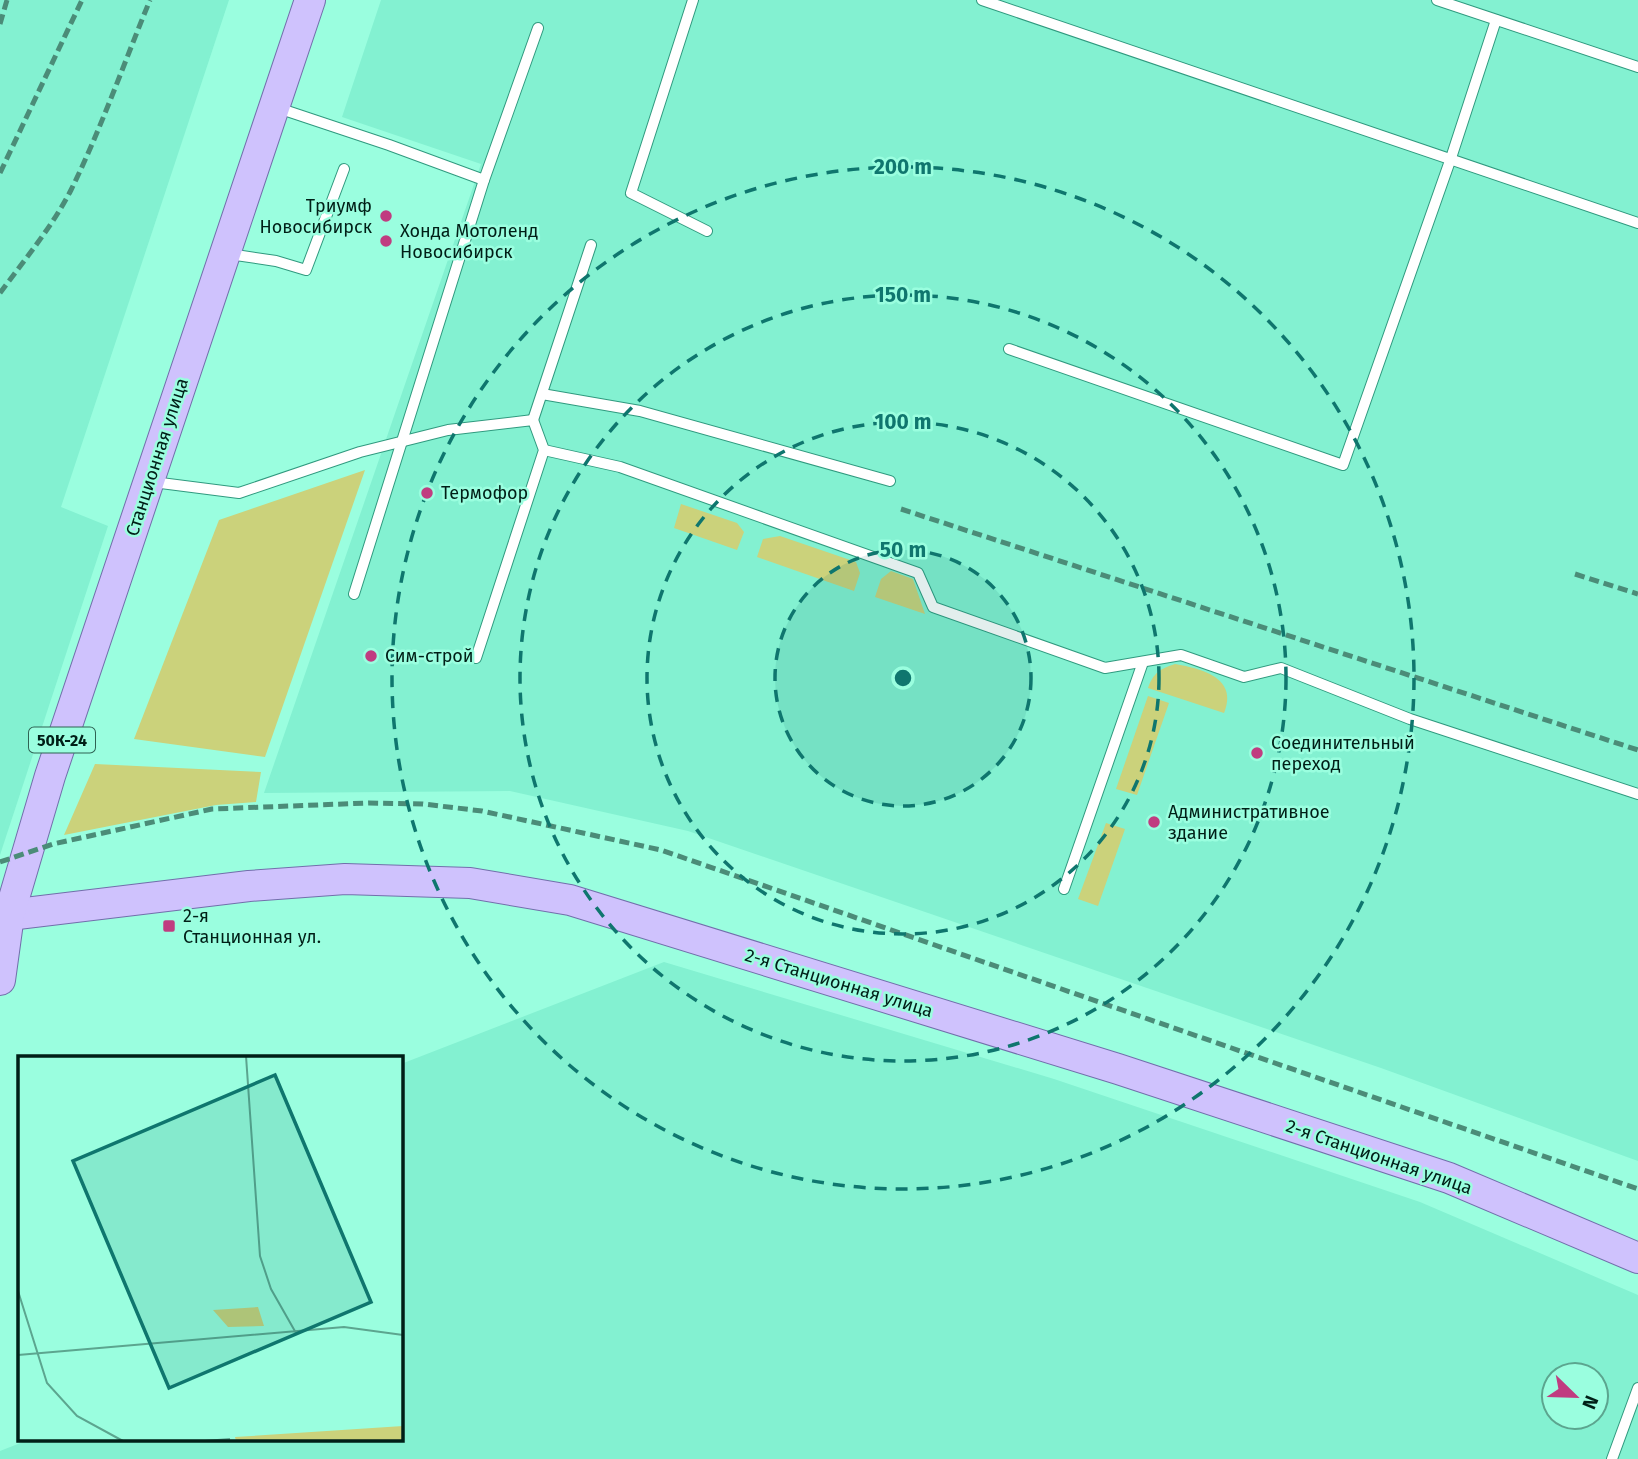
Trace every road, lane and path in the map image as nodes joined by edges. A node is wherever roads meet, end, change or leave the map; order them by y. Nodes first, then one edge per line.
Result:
1 (310, 0) edge
2 (692, 0) edge
3 (982, 0) edge
4 (1437, 0) edge
5 (1496, 20) junction
6 (538, 28) dead end
7 (1638, 67) edge
8 (274, 107) junction
9 (1451, 158) junction
10 (344, 169) dead end
11 (484, 180) junction
12 (1638, 223) edge
13 (707, 231) dead end
14 (591, 244) dead end
15 (225, 254) junction
16 (1009, 349) dead end
17 (542, 394) junction
18 (533, 420) junction
19 (400, 443) junction
20 (544, 450) junction
21 (890, 481) dead end
22 (149, 482) junction
23 (354, 593) dead end
24 (476, 657) dead end
25 (1143, 662) junction
26 (1638, 794) edge
27 (1064, 889) dead end
28 (5, 925) edge
29 (0, 980) edge
30 (1638, 1258) edge
31 (1638, 1388) edge
32 (1612, 1459) edge

1 - 8 main road, Станционная улица / 50К-24
2 - 13 lane
3 - 9 lane
4 - 5 lane
5 - 7 lane
5 - 9 lane
6 - 11 lane
8 - 11 lane
8 - 15 main road, Станционная улица / 50К-24
9 - 12 lane
9 - 16 lane
10 - 15 lane
11 - 19 lane
14 - 17 lane
15 - 22 main road, Станционная улица / 50К-24
17 - 18 lane
17 - 21 lane
18 - 19 lane
18 - 20 lane
19 - 22 lane
19 - 23 lane
20 - 24 lane
20 - 25 lane
22 - 28 main road, Станционная улица / 50К-24
25 - 26 lane
25 - 27 lane
28 - 29 main road, Станционная улица / 50К-24
28 - 30 main road, 2-я Станционная улица
31 - 32 lane

